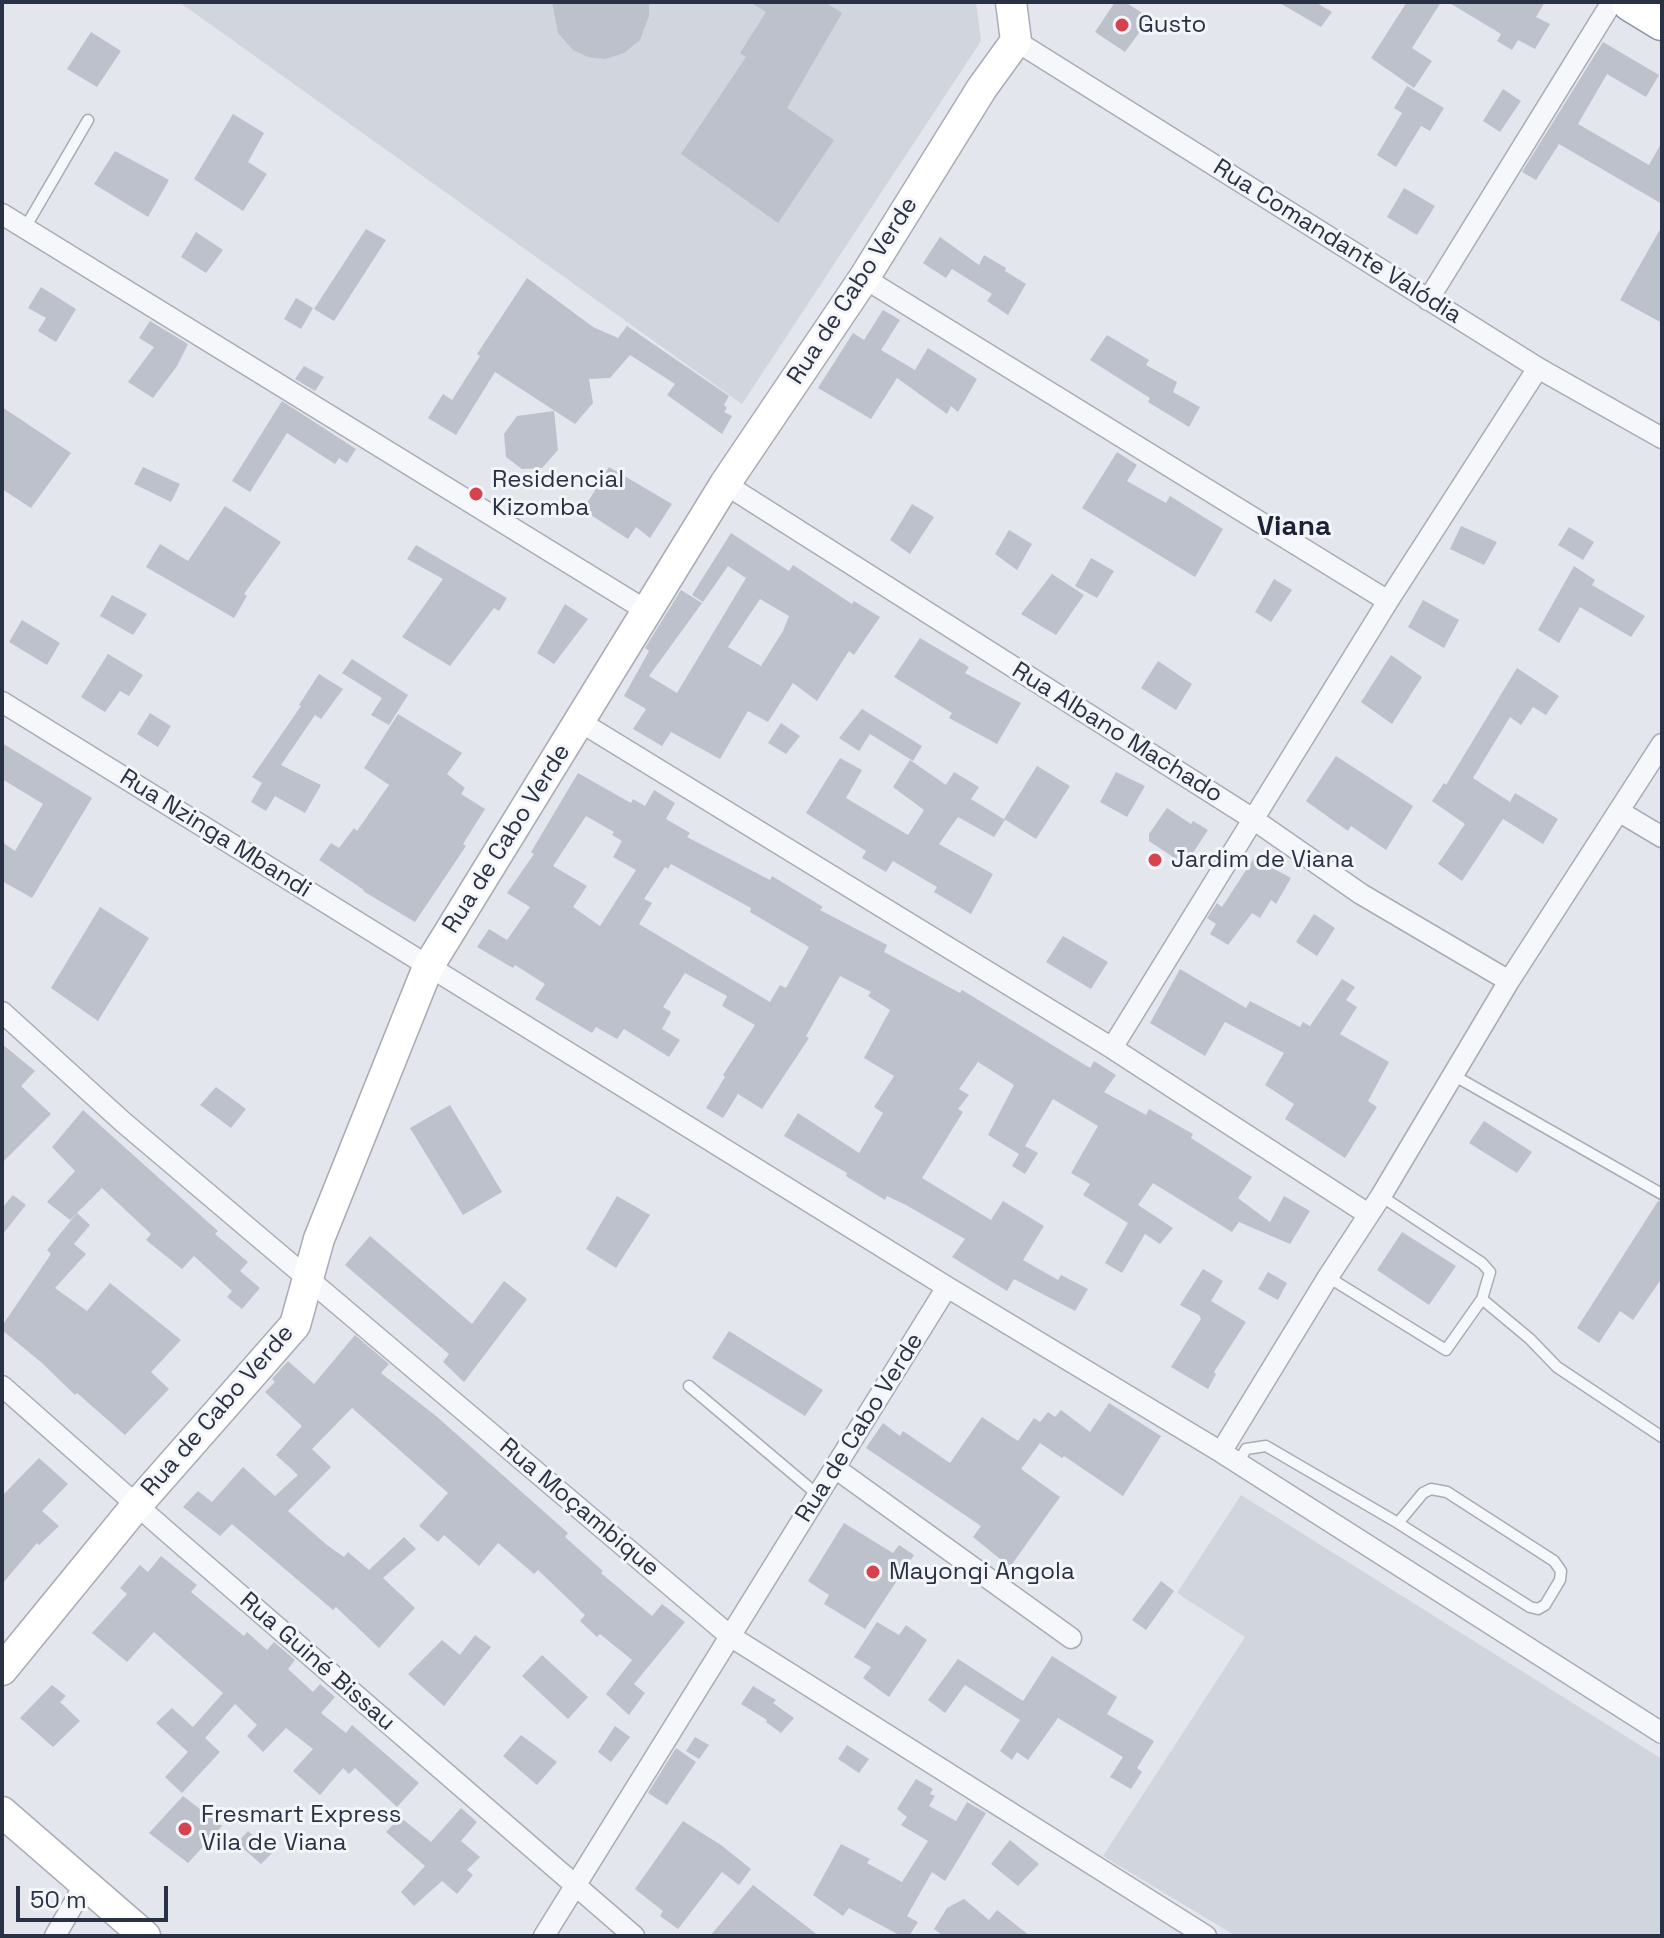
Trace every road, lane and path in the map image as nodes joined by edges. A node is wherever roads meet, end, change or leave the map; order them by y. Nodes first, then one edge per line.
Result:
1 (1011, 2) edge
2 (1612, 2) edge
3 (1631, 2) edge
4 (1662, 21) edge
5 (1016, 41) junction
6 (88, 120) dead end
7 (2, 214) edge
8 (25, 228) junction
9 (864, 278) junction
10 (1428, 300) junction
11 (1538, 368) junction
12 (1662, 438) edge
13 (725, 484) junction
14 (1388, 601) junction
15 (647, 611) junction
16 (2, 702) edge
17 (579, 721) junction
18 (1662, 744) edge
19 (1620, 812) junction
20 (1253, 819) junction
21 (1662, 837) edge
22 (428, 967) junction
23 (1509, 981) junction
24 (2, 1012) edge
25 (1112, 1048) junction
26 (1453, 1075) junction
27 (1662, 1194) edge
28 (1381, 1196) junction
29 (1368, 1214) junction
30 (308, 1277) junction
31 (1328, 1277) junction
32 (947, 1287) junction
33 (1482, 1299) junction
34 (2, 1386) edge
35 (689, 1386) dead end
36 (1662, 1437) edge
37 (1229, 1458) junction
38 (835, 1468) junction
39 (818, 1495) junction
40 (136, 1506) junction
41 (1398, 1523) junction
42 (730, 1636) junction
43 (1071, 1638) dead end
44 (2, 1670) edge
45 (1662, 1733) edge
46 (2, 1812) edge
47 (85, 1884) junction
48 (575, 1886) junction
49 (55, 1936) edge
50 (145, 1936) edge
51 (544, 1936) edge
52 (634, 1936) edge
53 (1206, 1936) edge

1 - 5 main road
2 - 10 street
3 - 4 highway
5 - 9 main road, Rua de Cabo Verde
5 - 10 street, Rua Comandante Valódia
6 - 8 lane
7 - 8 street
8 - 15 street
9 - 13 main road, Rua de Cabo Verde
9 - 14 street
10 - 11 street, Rua Comandante Valódia
11 - 12 street, Rua Comandante Valódia
11 - 14 street
13 - 15 main road, Rua de Cabo Verde
13 - 20 street, Rua Albano Machado
14 - 20 street
15 - 17 main road, Rua de Cabo Verde
16 - 22 street, Rua Nzinga Mbandi
17 - 22 main road, Rua de Cabo Verde
17 - 25 street
18 - 19 street
19 - 21 street
19 - 23 street
20 - 23 street, Rua Albano Machado
20 - 25 street
22 - 30 main road, Rua de Cabo Verde
22 - 32 street, Rua Nzinga Mbandi
23 - 26 street
24 - 30 street, Rua Moçambique
25 - 29 street
26 - 27 lane
26 - 28 street
28 - 29 street
28 - 33 lane
29 - 31 street
30 - 40 main road, Rua de Cabo Verde
30 - 42 street, Rua Moçambique
31 - 33 lane
31 - 37 street
32 - 37 street, Rua Nzinga Mbandi
32 - 38 street, Rua de Cabo Verde
33 - 36 lane
34 - 40 street, Rua Guiné Bissau
35 - 39 lane
37 - 41 lane
37 - 45 street, Rua Nzinga Mbandi
38 - 39 street, Rua de Cabo Verde
38 - 43 street
39 - 42 street, Rua de Cabo Verde
40 - 44 main road, Rua de Cabo Verde
40 - 48 street, Rua Guiné Bissau
41 - 41 lane
42 - 48 street, Rua de Cabo Verde
42 - 53 street, Rua Moçambique
46 - 47 main road
47 - 49 street
47 - 50 main road
48 - 51 street, Rua de Cabo Verde
48 - 52 street, Rua Guiné Bissau

